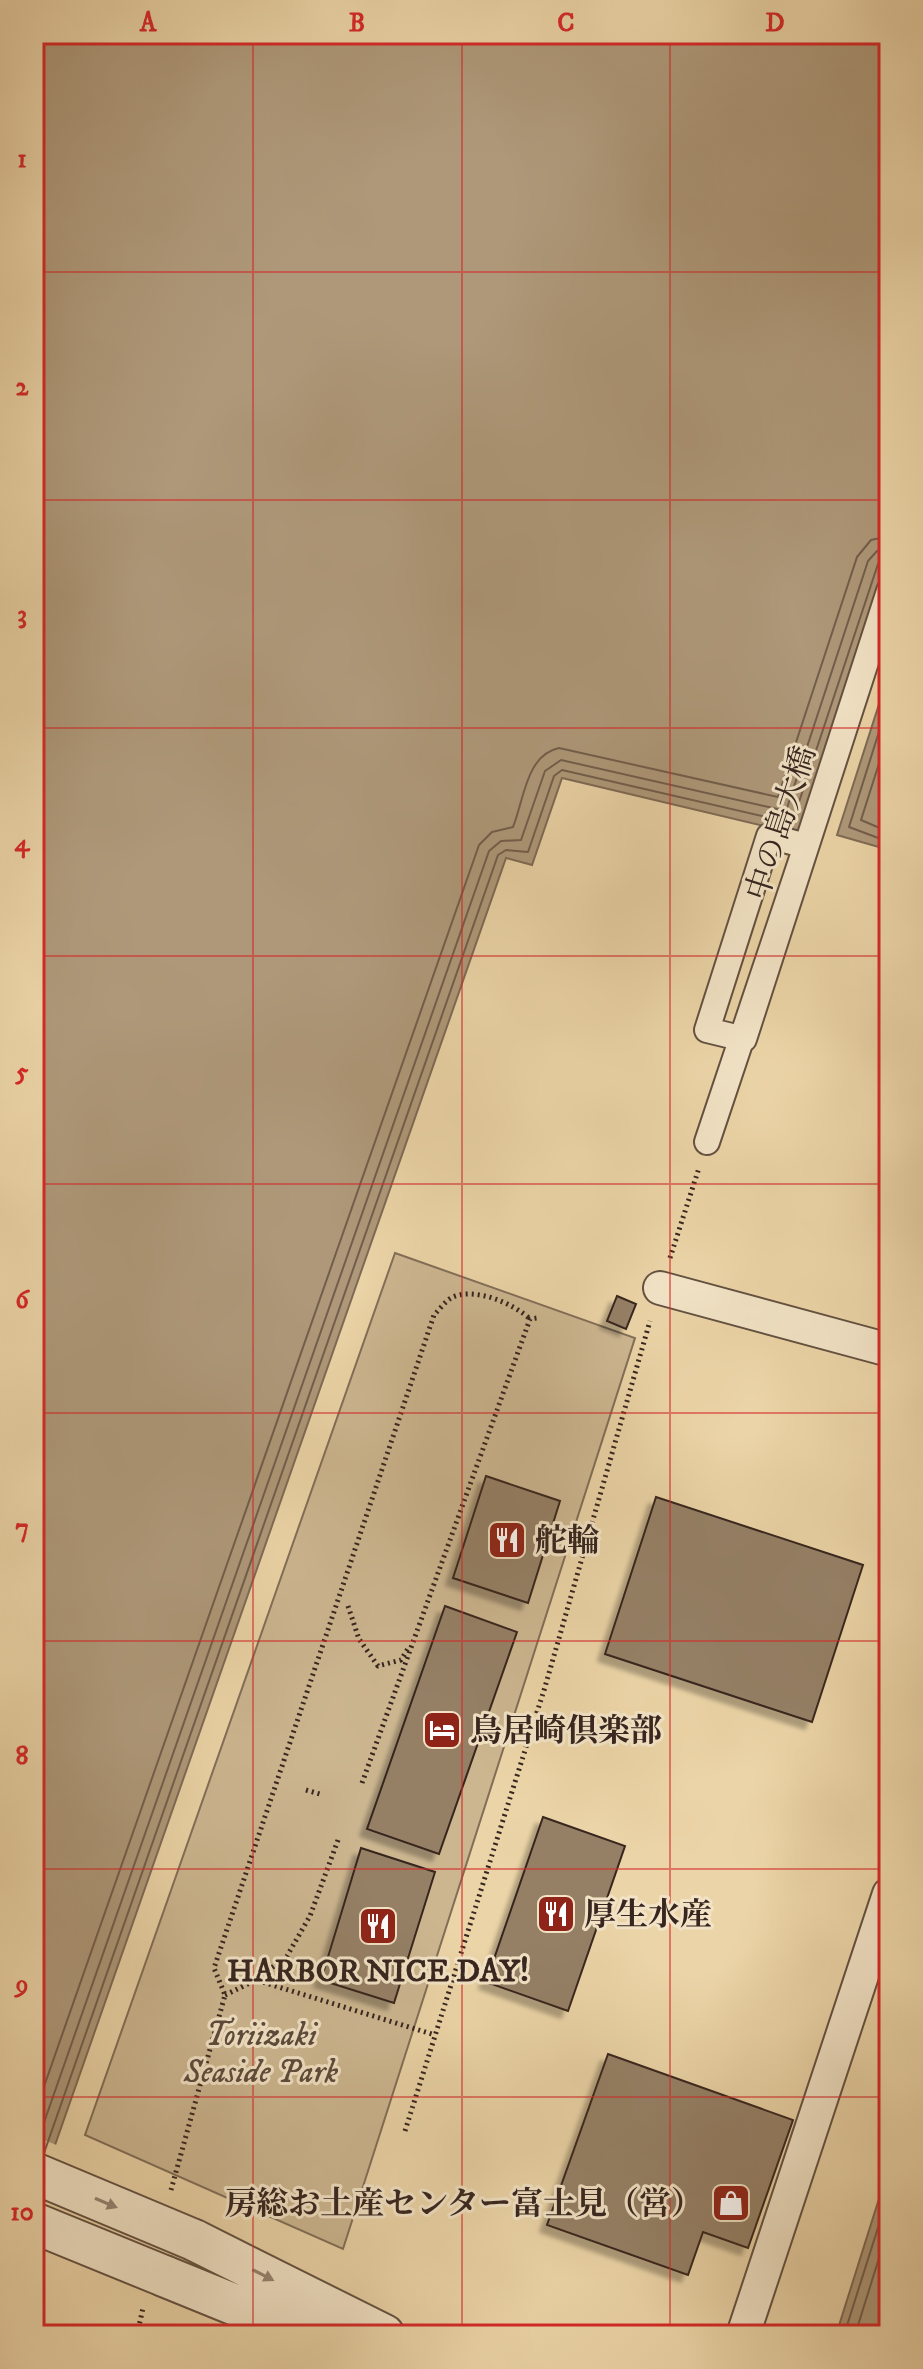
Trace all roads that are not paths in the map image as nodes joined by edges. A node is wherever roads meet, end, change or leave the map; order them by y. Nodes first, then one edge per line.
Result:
1 (889, 591) edge
2 (707, 1142) road end
3 (660, 1288) road end
4 (889, 1350) edge
5 (889, 1894) edge
6 (34, 2173) edge
7 (34, 2223) edge
8 (309, 2335) edge
9 (384, 2335) edge
10 (743, 2335) edge

1 - 2 street, 中の島大橋
3 - 4 street
5 - 10 street
6 -> 9 street, bridge
7 - 8 street, bridge

